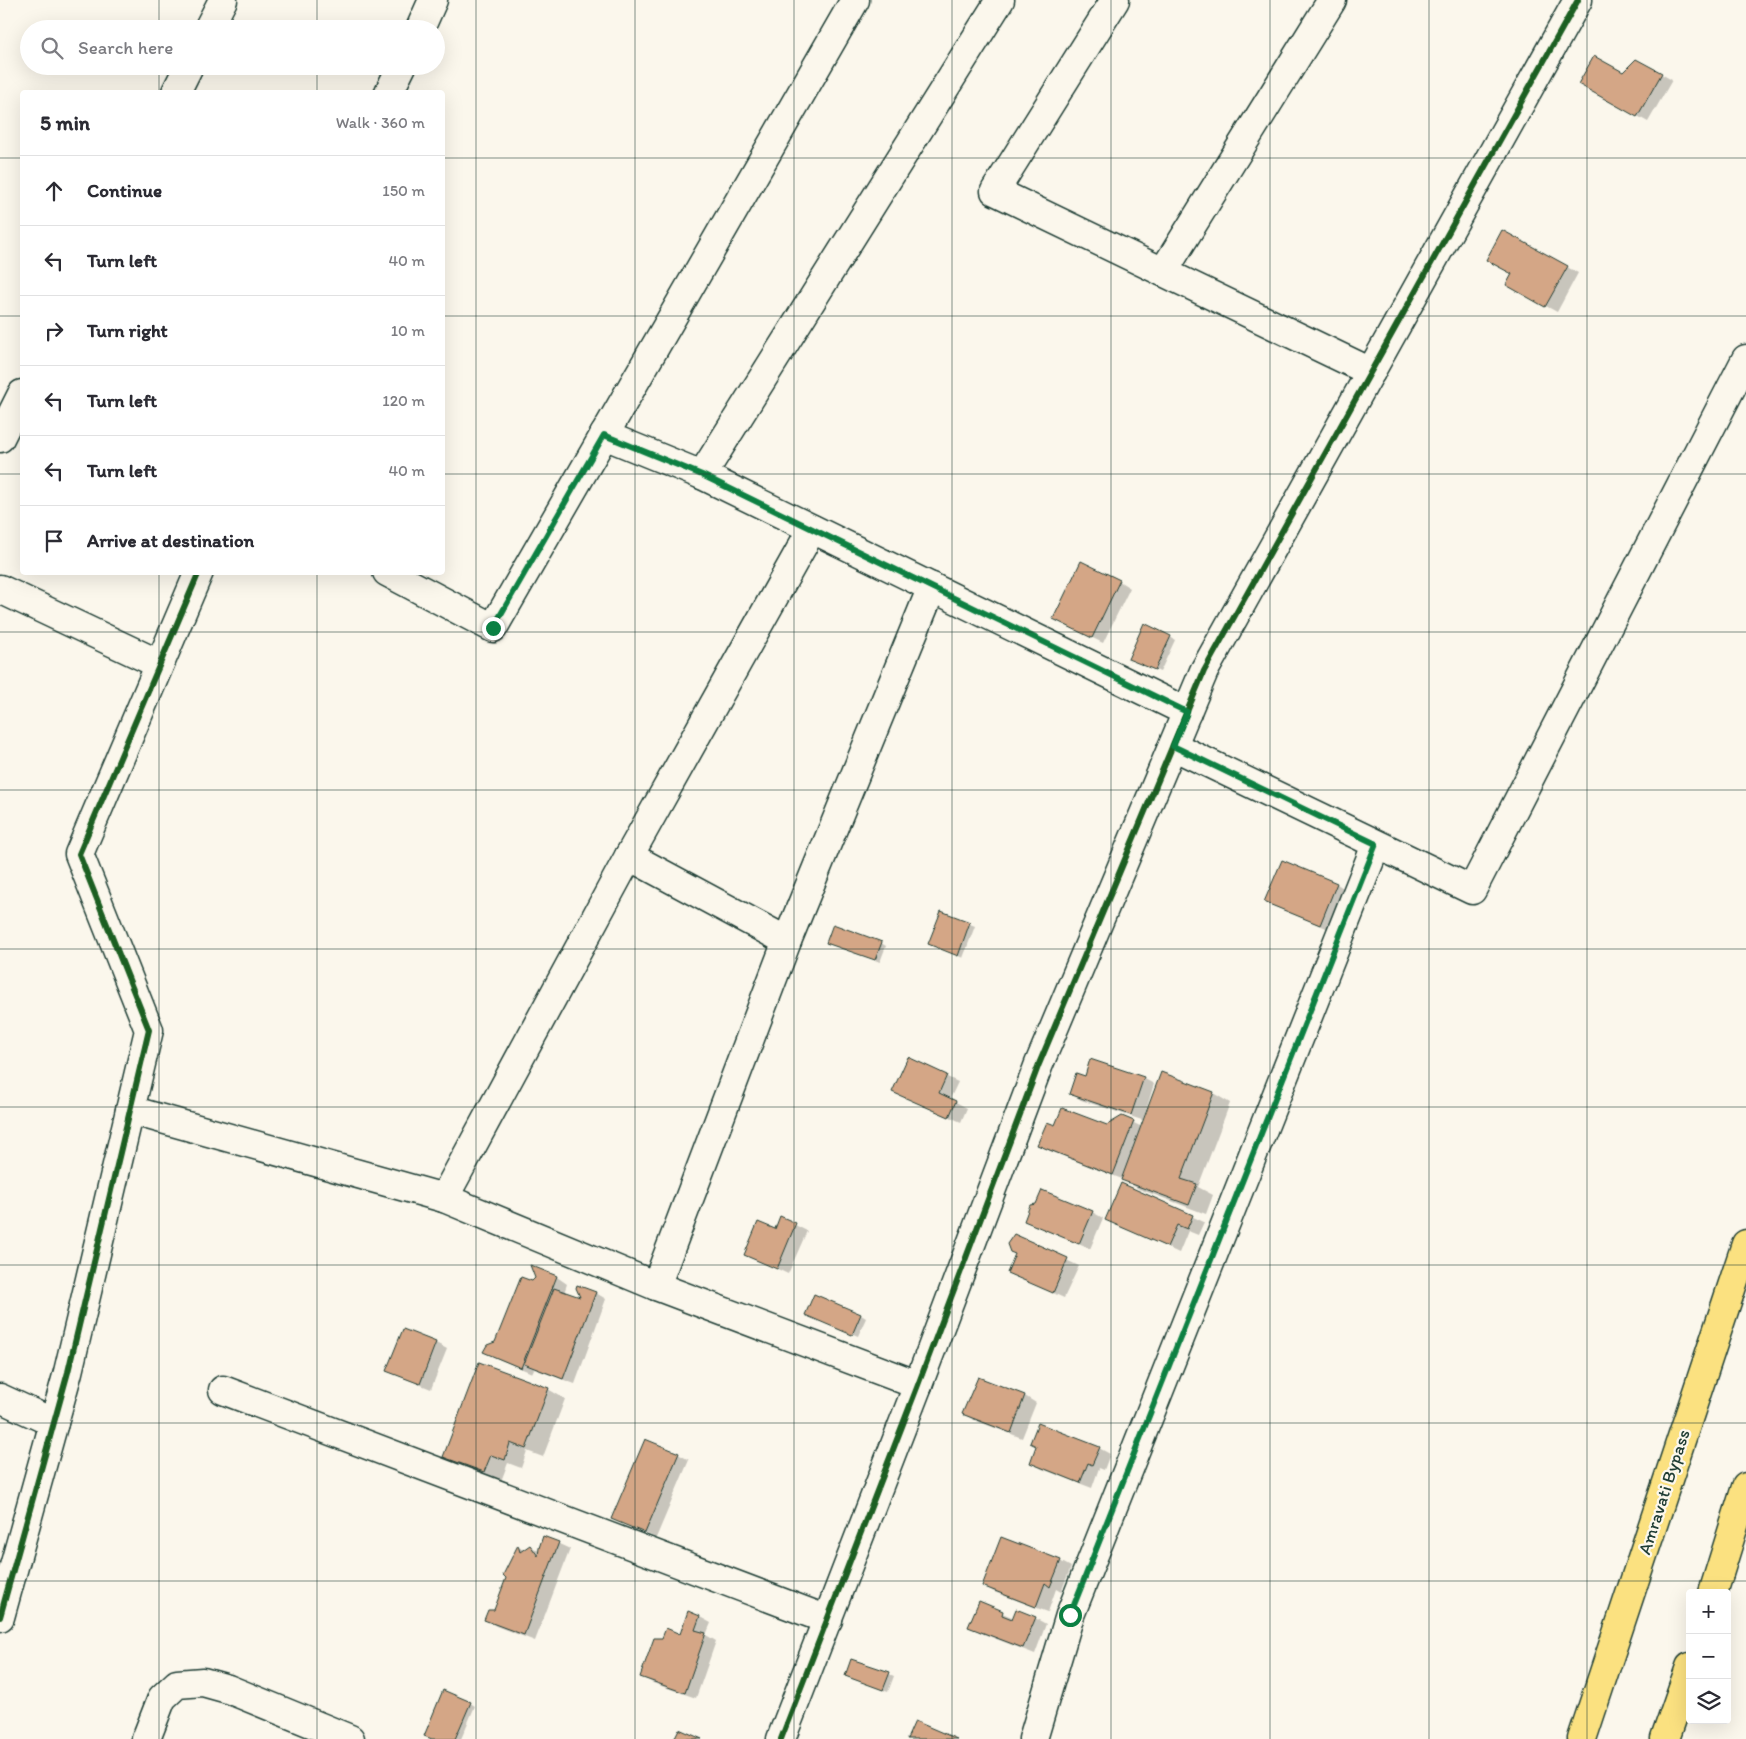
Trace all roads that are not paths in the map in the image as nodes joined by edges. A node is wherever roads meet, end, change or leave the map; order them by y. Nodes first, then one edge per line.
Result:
1 (223, 0) edge
2 (433, 0) edge
3 (855, 0) edge
4 (1000, 0) edge
5 (1115, 0) edge
6 (1332, 0) edge
7 (1578, 0) edge
8 (213, 20) edge
9 (424, 20) edge
10 (184, 75) edge
11 (398, 75) edge
12 (177, 90) edge
13 (390, 90) edge
14 (1163, 272) junction
15 (1746, 359) edge
16 (1371, 372) junction
17 (20, 398) edge
18 (604, 435) junction
19 (0, 438) edge
20 (702, 475) junction
21 (812, 529) junction
22 (198, 575) edge
23 (392, 575) edge
24 (932, 587) junction
25 (0, 589) edge
26 (159, 664) junction
27 (1187, 712) junction
28 (1173, 746) junction
29 (1376, 844) junction
30 (630, 856) junction
31 (787, 941) junction
32 (130, 1110) junction
33 (444, 1198) junction
34 (1746, 1244) edge
35 (656, 1286) junction
36 (918, 1386) junction
37 (223, 1390) dead end
38 (0, 1398) edge
39 (54, 1423) junction
40 (1746, 1487) edge
41 (1714, 1589) edge
42 (0, 1617) edge
43 (828, 1620) junction
44 (1686, 1679) edge
45 (146, 1739) edge
46 (350, 1739) edge
47 (781, 1739) edge
48 (1033, 1739) edge
49 (1582, 1739) edge
50 (1666, 1739) edge

1 - 8 street
2 - 9 street
3 - 18 street
4 - 20 street
5 - 14 street
6 - 14 street
7 - 16 street
10 - 12 street
11 - 13 street
14 - 16 street
15 - 29 street
16 - 27 street
17 - 19 street
18 - 20 street
18 - 23 street
20 - 21 street
21 - 24 street
21 - 30 street
22 - 26 street
24 - 27 street
24 - 31 street
25 - 26 street
26 - 32 street
27 - 28 street
28 - 29 street
28 - 36 street
29 - 48 street
30 - 31 street
30 - 33 street
31 - 35 street
32 - 33 street
32 - 39 street
33 - 35 street
34 - 49 highway, Amravati Bypass
35 - 36 street
36 - 43 street
37 - 43 street
38 - 39 street
39 - 42 street
40 - 41 highway
43 - 47 street
44 - 50 highway
45 - 46 street

